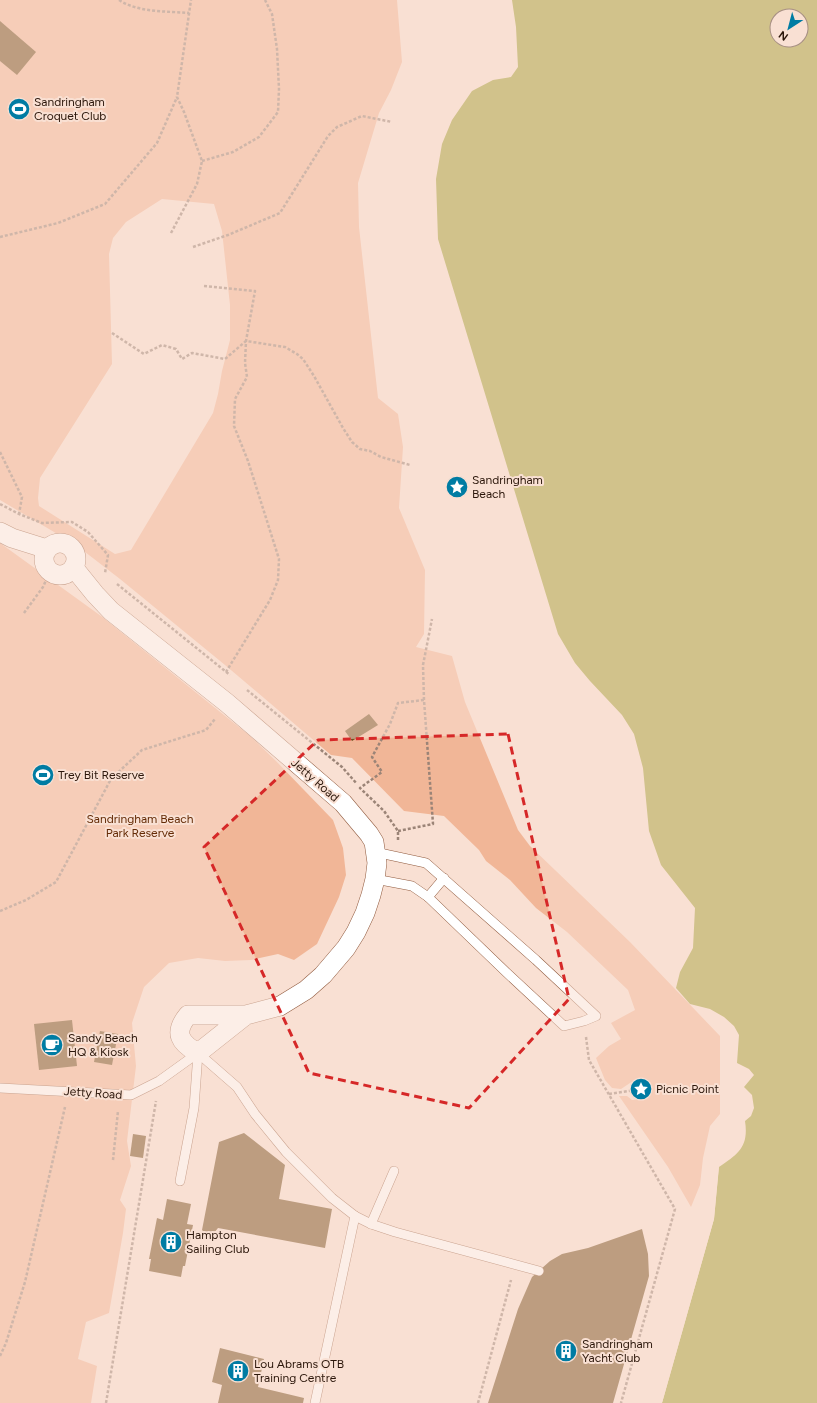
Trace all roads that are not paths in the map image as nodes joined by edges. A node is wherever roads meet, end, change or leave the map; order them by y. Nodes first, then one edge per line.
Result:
1 (0, 532) edge
2 (47, 549) junction
3 (74, 568) junction
4 (375, 852) junction
5 (444, 878) junction
6 (375, 879) junction
7 (428, 897) junction
8 (246, 1015) junction
9 (198, 1053) junction
10 (0, 1088) edge
11 (394, 1171) dead end
12 (180, 1181) dead end
13 (355, 1216) junction
14 (371, 1224) junction
15 (539, 1271) dead end
16 (315, 1403) edge

1 - 2 street
2 - 3 street
2 - 3 street
3 - 4 street, Jetty Road
4 - 5 lane
4 - 6 street, Jetty Road
5 - 7 lane
5 - 7 lane
6 - 7 lane
6 - 8 street, Jetty Road
8 - 9 street, Jetty Road
8 - 9 street, Jetty Road
9 - 10 lane, Jetty Road
9 - 12 lane
9 - 13 lane
11 - 14 lane
13 - 14 lane
13 - 16 lane
14 - 15 lane

